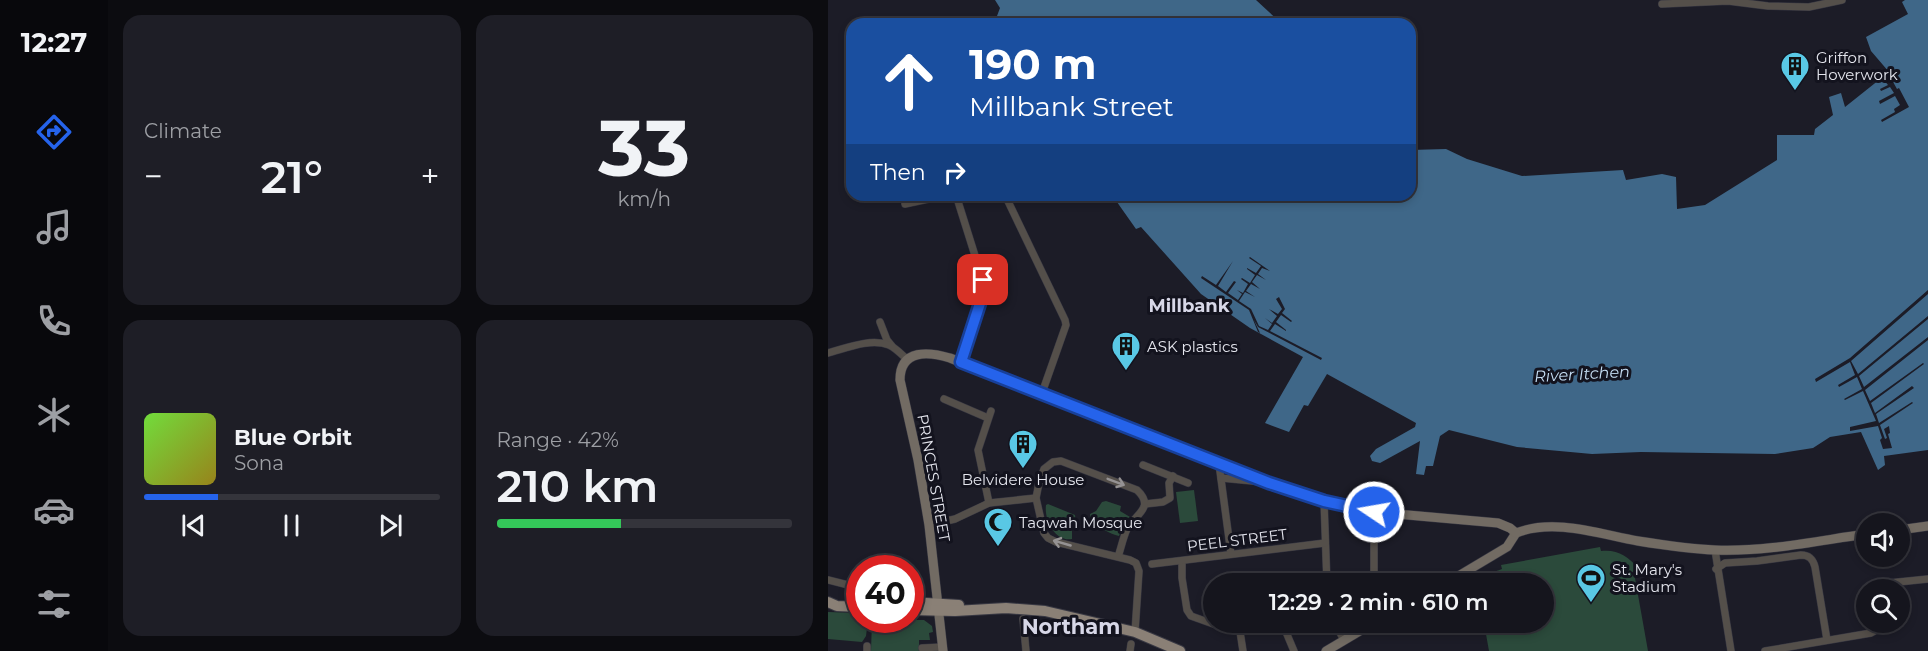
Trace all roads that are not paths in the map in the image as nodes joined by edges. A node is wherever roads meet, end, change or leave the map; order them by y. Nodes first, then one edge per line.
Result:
1 (1842, 0) edge
2 (1662, 4) dead end
3 (919, 201) edge
4 (958, 201) edge
5 (1008, 201) edge
6 (905, 204) dead end
7 (880, 322) dead end
8 (892, 346) junction
9 (828, 353) edge
10 (908, 360) junction
11 (961, 362) junction
12 (1042, 393) junction
13 (944, 399) dead end
14 (1219, 464) junction
15 (1143, 465) dead end
16 (1173, 476) junction
17 (1221, 478) junction
18 (1188, 483) dead end
19 (1269, 483) junction
20 (1035, 498) junction
21 (1324, 501) junction
22 (989, 503) junction
23 (1145, 504) junction
24 (1374, 512) junction
25 (929, 525) junction
26 (1928, 526) edge
27 (1910, 528) edge
28 (1516, 533) junction
29 (1856, 535) edge
30 (1325, 543) junction
31 (1714, 550) junction
32 (1231, 554) junction
33 (1118, 557) junction
34 (1182, 561) junction
35 (1152, 564) dead end
36 (1716, 568) junction
37 (1326, 573) edge
38 (1374, 573) edge
39 (1463, 573) edge
40 (1928, 579) edge
41 (828, 580) edge
42 (1910, 582) edge
43 (846, 584) edge
44 (846, 599) edge
45 (828, 601) edge
46 (924, 605) edge
47 (846, 606) edge
48 (937, 607) junction
49 (924, 608) edge
50 (1023, 619) dead end
51 (1203, 620) edge
52 (1135, 632) junction
53 (1240, 633) edge
54 (1286, 633) edge
55 (1340, 633) edge
56 (1357, 633) edge
57 (1871, 633) edge
58 (1344, 640) junction
59 (1827, 640) junction
60 (922, 648) dead end
61 (942, 649) edge
62 (1026, 651) edge
63 (1180, 651) edge
64 (1243, 651) edge
65 (1294, 651) edge
66 (1326, 651) edge
67 (1731, 651) edge
68 (1765, 651) edge

1 - 2 street
3 - 6 street
4 - 11 street
5 - 12 street
7 - 8 street
8 - 9 street
8 - 10 street
10 - 11 street
10 - 25 street, PRINCES STREET
11 - 12 street
12 - 14 street
13 - 22 street
14 - 17 street
14 - 19 street
15 - 16 street
16 - 18 street
16 - 23 street
17 - 19 street
17 - 32 street
19 - 21 street
20 - 22 street
20 -> 23 street
33 -> 20 street
21 - 24 street
21 - 30 street
22 - 25 street
23 - 33 street
24 - 28 street
24 - 38 street
25 - 48 street, PRINCES STREET
26 - 27 street
28 - 31 street
28 - 39 street
29 - 31 street
30 - 32 street, PEEL STREET
30 - 37 street
31 - 36 street
32 - 34 street, PEEL STREET
33 - 52 street
34 - 35 street, PEEL STREET
34 - 51 street
36 - 59 street
36 - 67 street
40 - 42 street
41 - 43 street
44 - 45 main road
45 - 47 main road
46 - 48 main road
48 - 49 main road
48 - 52 main road
48 - 61 street, PRINCES STREET
50 - 62 street
52 - 63 main road
53 - 64 street
54 - 65 street
55 - 58 street
56 - 58 street
57 - 59 street
58 - 66 street
59 - 68 street
60 - 61 street

